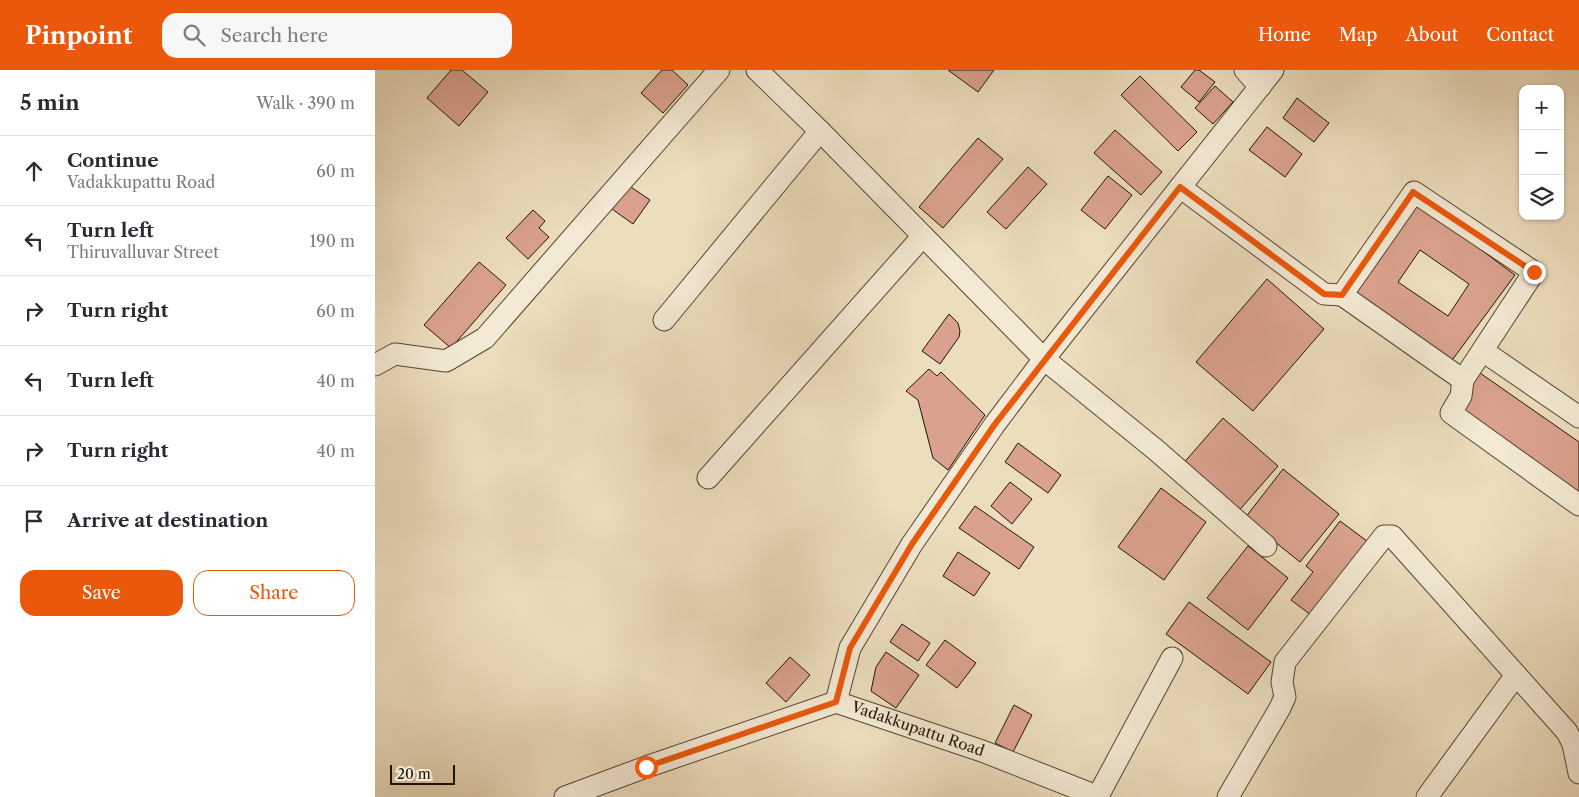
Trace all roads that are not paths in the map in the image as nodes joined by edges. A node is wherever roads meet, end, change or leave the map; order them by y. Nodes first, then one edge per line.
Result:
1 (719, 70) edge
2 (757, 70) edge
3 (1245, 70) edge
4 (1273, 70) edge
5 (1260, 87) junction
6 (819, 131) junction
7 (1180, 187) junction
8 (923, 236) junction
9 (1342, 295) junction
10 (664, 320) dead end
11 (1483, 351) junction
12 (1044, 359) junction
13 (375, 365) edge
14 (1463, 380) junction
15 (1579, 417) edge
16 (708, 478) dead end
17 (1579, 505) edge
18 (1266, 546) dead end
19 (1172, 658) dead end
20 (1516, 675) junction
21 (836, 702) junction
22 (1579, 773) edge
23 (1098, 796) edge
24 (565, 797) edge
25 (1228, 797) edge
26 (1427, 797) edge

1 - 13 street
2 - 6 street
3 - 5 street
4 - 5 street
5 - 7 street
6 - 8 street
6 - 10 street
7 - 9 street
7 - 12 street
8 - 12 street
8 - 16 street
9 - 11 street
9 - 14 street
11 - 14 street
11 - 15 street
12 - 18 street
12 - 21 street
14 - 17 street
19 - 23 street
20 - 22 street
20 - 25 street
20 - 26 street
21 - 23 street, Vadakkupattu Road
21 - 24 street, Vadakkupattu Road

